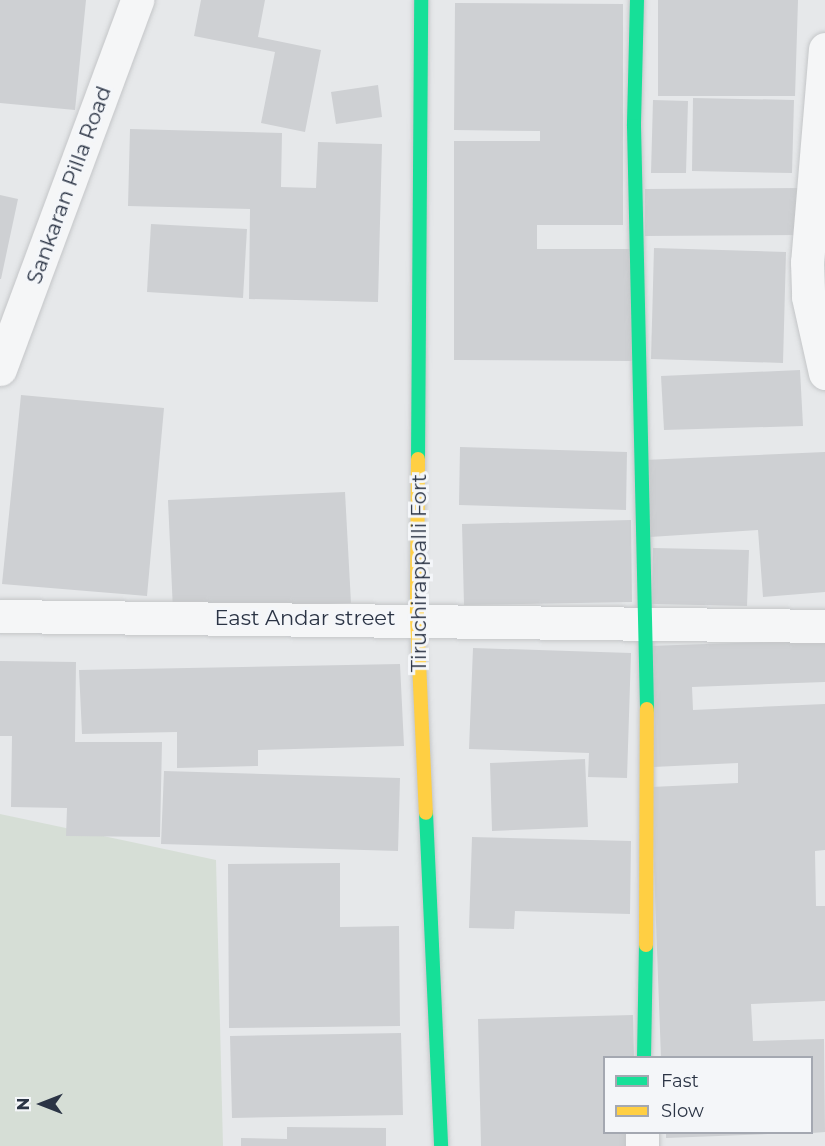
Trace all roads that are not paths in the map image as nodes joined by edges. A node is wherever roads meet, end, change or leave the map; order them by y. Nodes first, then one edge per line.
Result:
1 (137, 0) edge
2 (421, 0) edge
3 (637, 0) edge
4 (825, 49) edge
5 (0, 369) edge
6 (825, 374) edge
7 (0, 616) edge
8 (417, 618) junction
9 (645, 626) junction
10 (825, 626) edge
11 (644, 1056) edge
12 (441, 1146) edge

1 - 5 street, Sankaran Pilla Road
2 - 8 street, Tiruchirappalli Fort
3 - 9 street
4 - 6 street
7 - 8 street, East Andar street
8 - 9 street, East Andar street
8 - 12 street, Tiruchirappalli Fort
9 - 10 street, East Andar street
9 - 11 street

